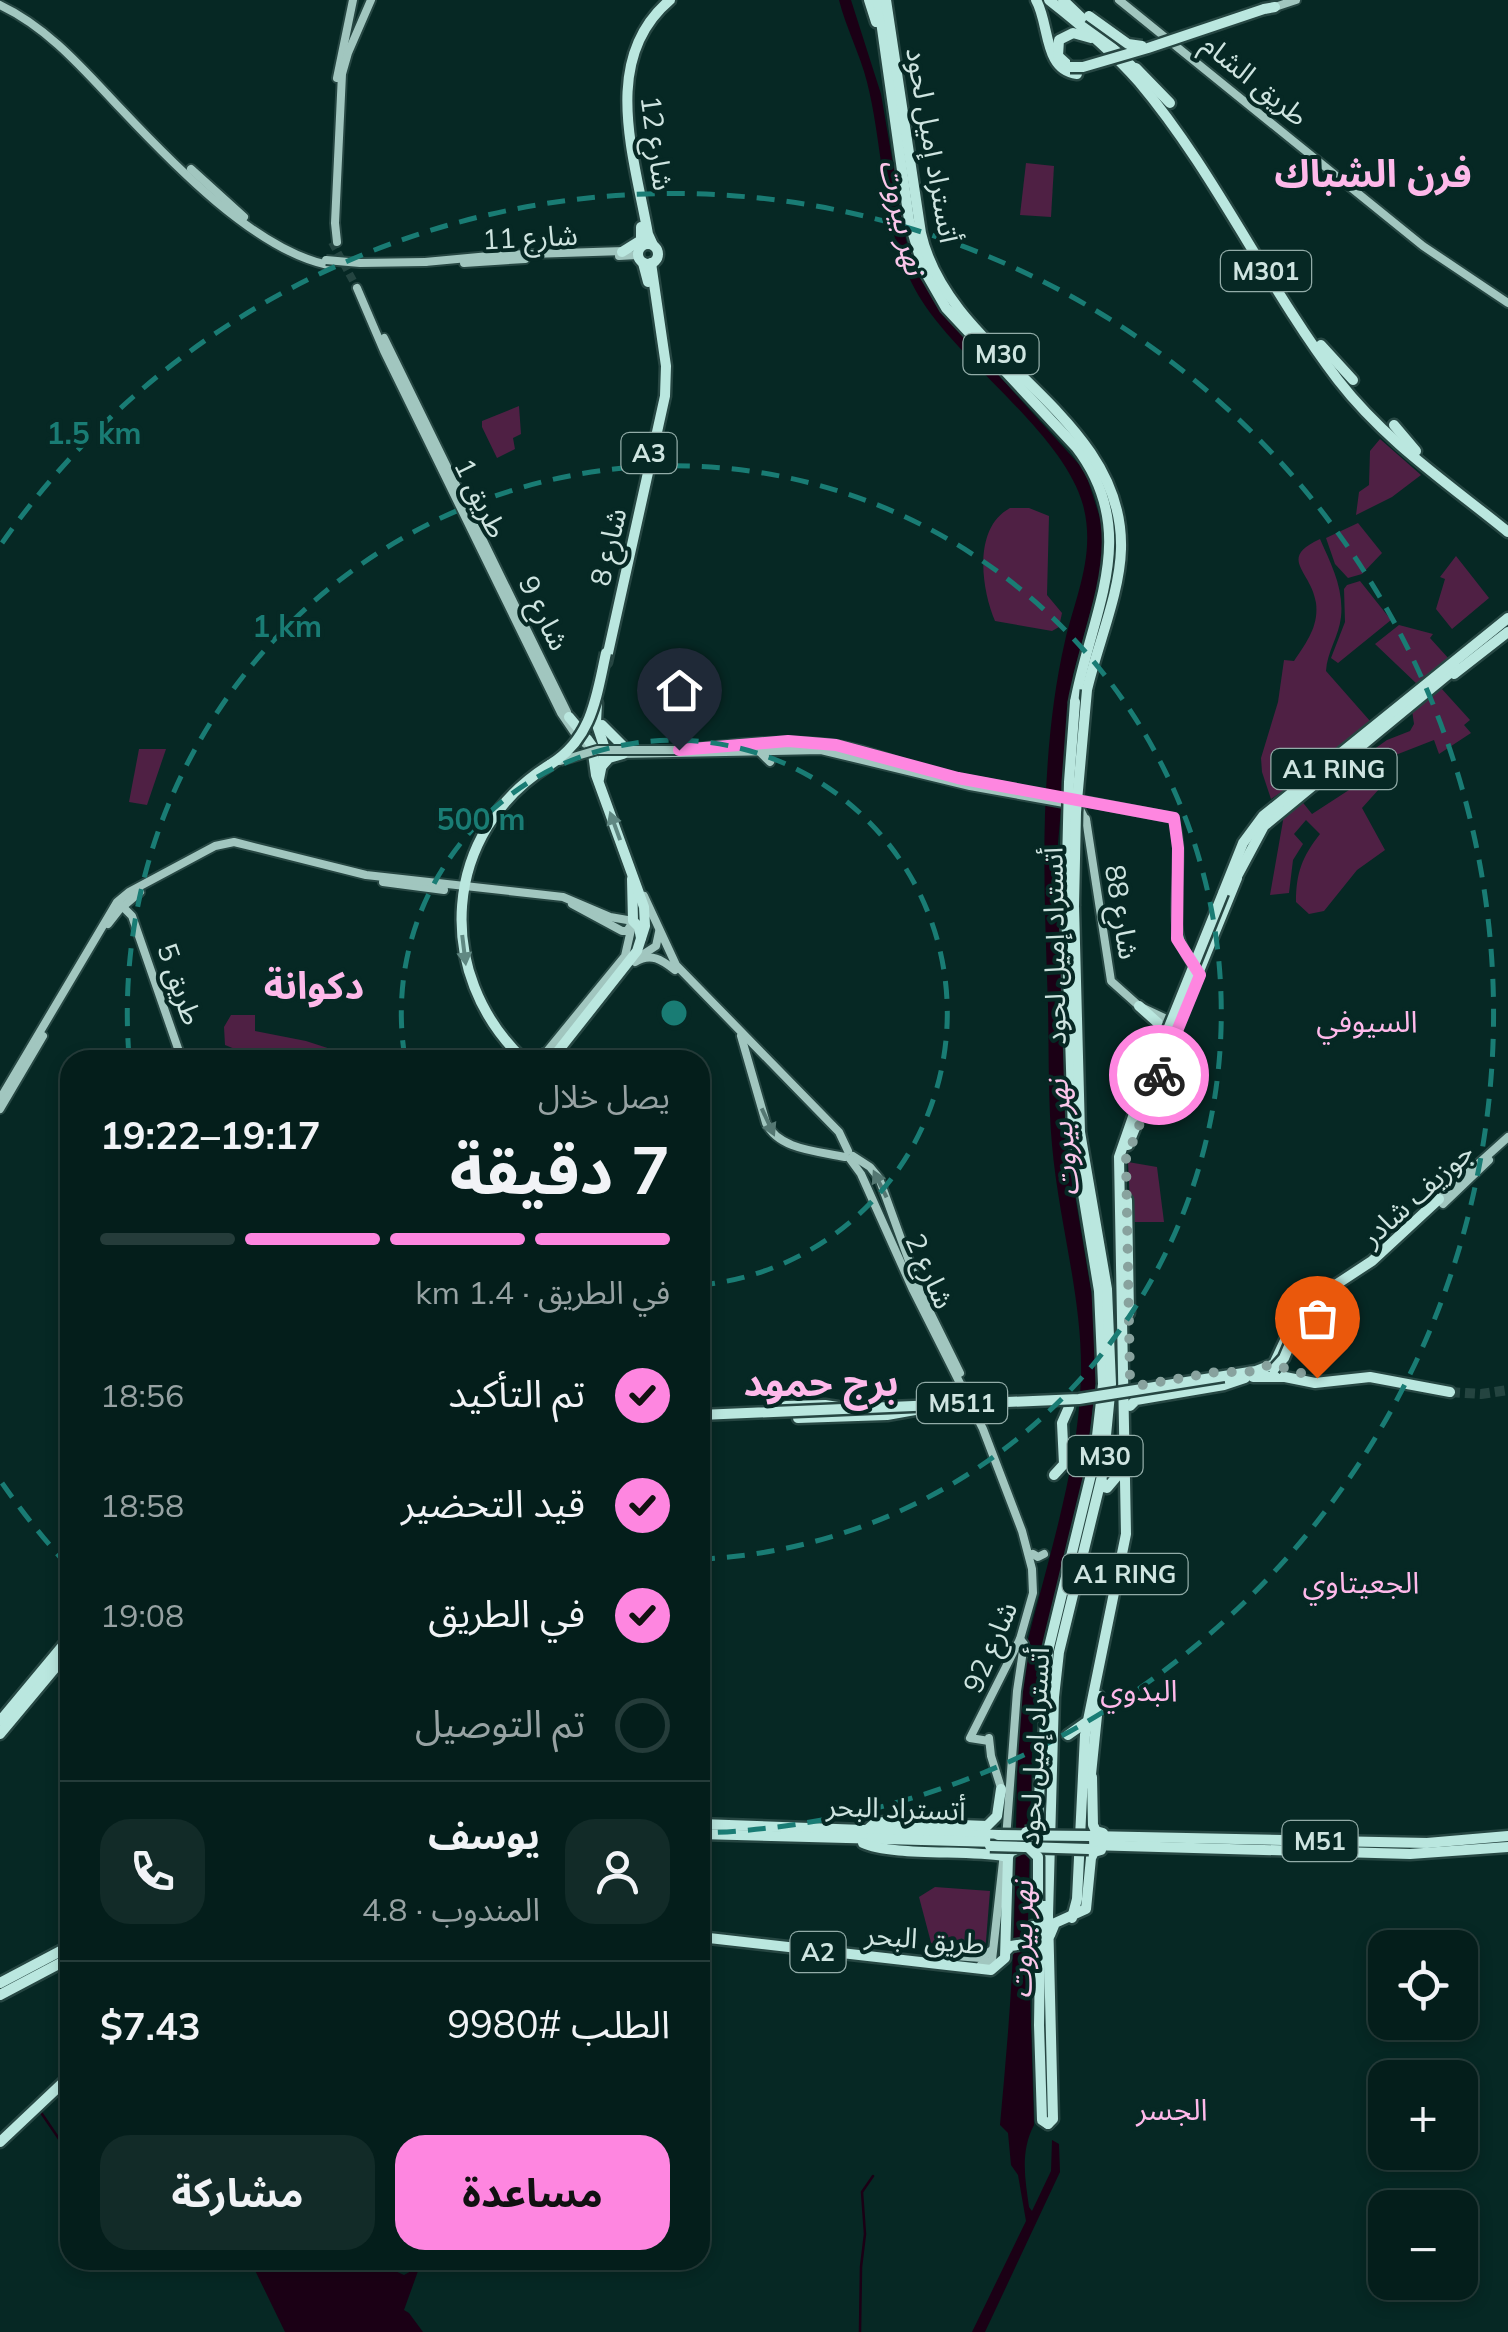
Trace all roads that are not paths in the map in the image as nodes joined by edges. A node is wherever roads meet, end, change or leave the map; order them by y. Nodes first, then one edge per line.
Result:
1 (371, 0) edge
2 (662, 0) edge
3 (670, 0) edge
4 (869, 0) edge
5 (878, 0) edge
6 (886, 0) edge
7 (894, 0) edge
8 (1036, 0) edge
9 (1049, 0) edge
10 (1064, 0) edge
11 (1119, 0) edge
12 (1296, 0) edge
13 (352, 3) edge
14 (0, 5) edge
15 (1272, 6) edge
16 (367, 13) junction
17 (888, 43) junction
18 (1157, 45) junction
19 (1112, 54) junction
20 (1132, 64) junction
21 (1170, 104) dead end
22 (1158, 109) junction
23 (1188, 165) dead end
24 (642, 232) junction
25 (622, 252) junction
26 (644, 254) junction
27 (425, 264) junction
28 (358, 286) joint
29 (1508, 303) edge
30 (1316, 343) junction
31 (1328, 377) dead end
32 (1353, 380) dead end
33 (1394, 425) dead end
34 (1382, 438) dead end
35 (1413, 453) junction
36 (1506, 526) edge
37 (1508, 616) edge
38 (1508, 629) edge
39 (606, 647) junction
40 (1441, 678) junction
41 (593, 716) junction
42 (569, 722) junction
43 (812, 743) junction
44 (597, 748) junction
45 (636, 748) junction
46 (701, 748) junction
47 (769, 749) junction
48 (562, 750) dead end
49 (622, 750) junction
50 (758, 750) junction
51 (569, 761) dead end
52 (770, 762) dead end
53 (551, 764) junction
54 (598, 774) junction
55 (1044, 797) junction
56 (1064, 800) junction
57 (1104, 805) junction
58 (1086, 821) junction
59 (1236, 870) junction
60 (632, 872) junction
61 (146, 873) dead end
62 (147, 884) junction
63 (458, 889) junction
64 (134, 890) junction
65 (639, 891) junction
66 (118, 906) junction
67 (1070, 906) junction
68 (133, 920) junction
69 (656, 920) junction
70 (629, 921) junction
71 (642, 941) junction
72 (670, 952) junction
73 (1194, 956) junction
74 (636, 962) junction
75 (674, 970) junction
76 (606, 990) junction
77 (1136, 1003) junction
78 (1172, 1020) junction
79 (581, 1021) junction
80 (743, 1036) junction
81 (1161, 1039) junction
82 (553, 1044) junction
83 (178, 1050) edge
84 (514, 1050) edge
85 (549, 1050) edge
86 (553, 1050) edge
87 (9, 1088) junction
88 (0, 1098) edge
89 (0, 1109) edge
90 (1508, 1141) edge
91 (1125, 1144) junction
92 (849, 1156) junction
93 (1441, 1202) junction
94 (894, 1235) junction
95 (1307, 1285) dead end
96 (1331, 1287) junction
97 (1295, 1326) junction
98 (1273, 1366) junction
99 (1249, 1376) junction
100 (1130, 1378) junction
101 (1224, 1379) junction
102 (971, 1401) junction
103 (1071, 1405) junction
104 (1130, 1406) junction
105 (840, 1408) junction
106 (915, 1410) junction
107 (710, 1414) edge
108 (710, 1414) edge
109 (710, 1414) edge
110 (806, 1422) dead end
111 (1125, 1468) junction
112 (1056, 1472) dead end
113 (1102, 1476) junction
114 (1072, 1550) junction
115 (1033, 1554) junction
116 (1044, 1554) dead end
117 (1078, 1578) junction
118 (1027, 1622) junction
119 (1022, 1640) junction
120 (60, 1648) edge
121 (1048, 1651) junction
122 (60, 1662) edge
123 (1056, 1678) junction
124 (0, 1721) edge
125 (1091, 1721) junction
126 (0, 1734) edge
127 (1068, 1735) dead end
128 (1104, 1738) dead end
129 (1087, 1771) junction
130 (1041, 1774) junction
131 (1001, 1790) junction
132 (710, 1824) edge
133 (868, 1829) junction
134 (1026, 1832) junction
135 (1065, 1833) junction
136 (1104, 1833) junction
137 (710, 1834) edge
138 (1131, 1836) junction
139 (1508, 1836) edge
140 (996, 1838) junction
141 (858, 1840) junction
142 (1092, 1842) junction
143 (1033, 1847) junction
144 (1508, 1847) edge
145 (1004, 1855) junction
146 (1036, 1896) junction
147 (1076, 1913) junction
148 (1048, 1915) junction
149 (1040, 1928) junction
150 (710, 1939) edge
151 (1009, 1945) junction
152 (1049, 1950) junction
153 (60, 1951) edge
154 (60, 1963) edge
155 (937, 1963) junction
156 (0, 1983) edge
157 (0, 1994) edge
158 (60, 2085) edge
159 (0, 2142) edge

1 - 16 main road
2 - 24 highway, شارع 12 / A3
3 - 26 highway, شارع 12 / A3
4 - 17 highway
5 - 17 highway, M30
6 - 17 highway, أتستراد إميل لحود / M30
7 - 17 highway
8 - 18 highway, bridge
9 - 19 highway, M301
10 - 15 highway, bridge
10 - 20 highway, M301
11 - 29 main road, طريق الشام
12 - 15 main road
13 - 16 main road
13 - 16 main road
14 - 27 main road, bridge
15 - 18 highway, bridge
17 - 67 highway, أتستراد إميل لحود / M30, bridge
17 - 67 highway, أتستراد إميل لحود / M30, bridge
18 - 19 highway, bridge
19 - 22 highway, M301
20 - 21 highway
20 - 30 highway, M301
22 - 23 highway
22 - 30 highway, M301
24 - 25 highway
24 - 26 highway, شارع 12 / A3
25 - 26 main road, شارع 11
25 - 27 main road, شارع 11
26 - 27 main road, شارع 11
26 - 39 highway, شارع 8 / A3
26 - 41 highway, شارع 8 / A3
28 - 42 main road, شارع 9
28 - 42 main road, طريق 1
30 - 31 highway
30 - 32 highway
30 - 35 highway, M301
33 - 35 highway
34 - 35 highway
35 - 36 highway, M301
37 - 40 highway, A1 RING
38 - 40 highway
39 - 41 highway
39 - 53 highway, A3, bridge
40 - 59 highway, A1 RING
41 - 42 highway
41 - 44 highway
41 - 49 highway
42 - 44 main road
43 - 46 main road
43 - 47 main road
43 - 55 main road
44 - 45 main road
44 - 48 highway
44 - 49 main road
44 - 51 highway
44 - 54 highway
44 - 54 highway
45 - 46 main road
45 - 49 main road
46 - 53 main road, bridge
47 - 50 main road
47 - 55 main road
49 - 50 main road
49 - 54 highway
50 - 52 main road
53 - 63 highway, A3
60 -> 54 highway
55 - 56 main road
56 - 57 main road
56 - 58 main road
57 - 58 main road
57 - 73 main road
58 - 77 main road, شارع 88
59 - 73 highway
59 - 91 highway, A1 RING, bridge
60 - 65 highway
60 - 70 highway
61 - 62 main road
62 - 63 main road
62 - 64 main road
63 - 64 main road
63 - 70 main road
63 - 70 main road
63 -> 84 highway, A3
64 - 66 main road
64 - 68 main road
65 - 69 main road
65 - 71 highway
66 - 68 main road
66 - 87 main road
67 - 113 highway, أتستراد إميل لحود / M30
67 - 114 highway, أتستراد إميل لحود / M30
68 - 83 main road, طريق 5
69 - 72 main road
69 - 74 main road
70 - 71 highway
70 - 82 main road
71 - 76 highway
72 - 75 main road
72 - 80 main road
73 - 78 highway
73 - 78 highway
74 - 75 main road
74 - 76 highway
75 - 80 main road
76 - 79 highway
77 - 78 main road
77 - 81 highway
78 - 81 highway
78 - 91 highway
79 - 82 highway
79 - 86 highway
80 - 92 main road
80 -> 92 main road
81 - 91 highway
82 - 85 main road
87 - 88 main road
87 - 89 main road
90 - 93 main road, جوزيف شادر
91 - 100 highway, A1 RING
91 - 111 highway
92 - 94 main road, شارع 2
94 -> 92 main road
93 - 96 highway, جوزيف شادر
93 - 97 highway, جوزيف شادر
94 - 102 main road
95 - 96 highway
96 - 97 highway, جوزيف شادر
97 - 98 highway, جوزيف شادر, bridge
98 - 99 highway
98 - 99 highway
99 - 100 highway
99 - 101 highway, M511
99 - 104 highway
100 - 104 highway
101 - 103 highway, M511, bridge
101 - 105 highway, M511, bridge
102 - 115 main road, شارع 92
102 - 118 main road, شارع 92
103 - 106 highway, M511, bridge
103 - 112 highway
104 - 125 highway, A1 RING
105 - 107 highway, M511, bridge
105 - 108 highway, bridge
106 - 109 highway, M511, bridge
106 - 110 highway, bridge
111 - 113 highway
111 - 125 highway, A1 RING
113 - 117 highway, أتستراد إميل لحود / M30
114 - 117 highway
114 - 121 highway, أتستراد إميل لحود / M30
115 - 116 main road
115 - 118 main road, شارع 92
117 - 123 highway, أتستراد إميل لحود / M30
118 - 119 main road, شارع 92
119 - 131 main road, شارع 92
119 - 145 main road
120 - 124 highway
121 - 130 highway, أتستراد إميل لحود / M30
121 - 143 highway
122 - 126 highway
123 - 135 highway
123 - 148 highway, أتستراد إميل لحود / M30
125 - 127 highway
125 - 128 highway
125 - 129 highway, A1 RING
129 - 135 highway
129 - 136 highway, A1 RING
129 - 147 highway
130 - 134 highway, bridge
130 - 143 highway, أتستراد إميل لحود / M30
131 - 133 highway
131 - 145 main road
132 - 133 highway, أتستراد البحر
133 - 140 highway, أتستراد البحر
134 - 135 highway, bridge
134 - 140 highway, bridge
135 - 142 highway, bridge
136 - 138 highway
136 - 142 highway
137 - 141 highway, أتستراد البحر
138 - 139 highway, M51
138 - 142 highway, M51
140 - 141 highway, أتستراد البحر
140 - 142 highway, أتستراد البحر / M51, bridge
140 - 143 highway, bridge
141 - 145 highway
142 - 143 highway, bridge
142 - 144 highway, M51
142 - 147 highway
143 - 146 highway, bridge
143 - 149 highway, أتستراد إميل لحود / M30
143 - 151 highway
145 - 155 main road
146 - 149 highway
146 - 151 highway
147 - 148 highway
147 - 152 highway
148 - 152 highway, أتستراد إميل لحود / M30
149 - 152 highway, أتستراد إميل لحود / M30
150 - 155 highway, طريق البحر / A2
151 - 155 highway, طريق البحر / A2
153 - 156 highway
154 - 157 highway
158 - 159 highway

